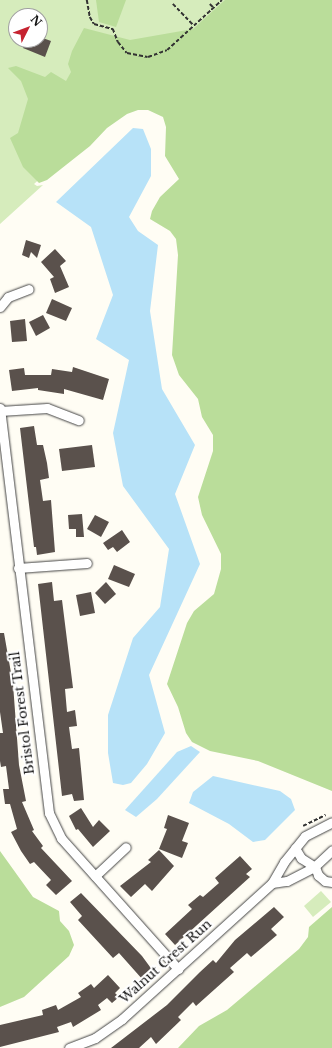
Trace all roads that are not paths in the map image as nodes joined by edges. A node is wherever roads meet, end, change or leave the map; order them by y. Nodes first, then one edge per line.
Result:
1 (29, 290) dead end
2 (0, 307) edge
3 (0, 409) edge
4 (79, 420) dead end
5 (88, 562) dead end
6 (18, 568) junction
7 (332, 822) edge
8 (126, 847) dead end
9 (295, 848) junction
10 (332, 850) edge
11 (315, 866) junction
12 (95, 876) junction
13 (332, 882) edge
14 (272, 883) junction
15 (178, 969) junction
16 (69, 1048) edge

1 - 2 street
3 - 4 street
3 - 6 street, Bristol Forest Trail
5 - 6 street
6 - 12 street, Bristol Forest Trail
7 - 9 street, Walnut Crest Run
8 - 12 street
9 - 11 street
9 - 14 street, Walnut Crest Run
10 - 11 street, Walnut Crest Run
11 - 13 street
11 - 14 street, Walnut Crest Run
12 - 15 street, Bristol Forest Trail
14 - 15 street, Walnut Crest Run
15 - 16 street, Walnut Crest Run

